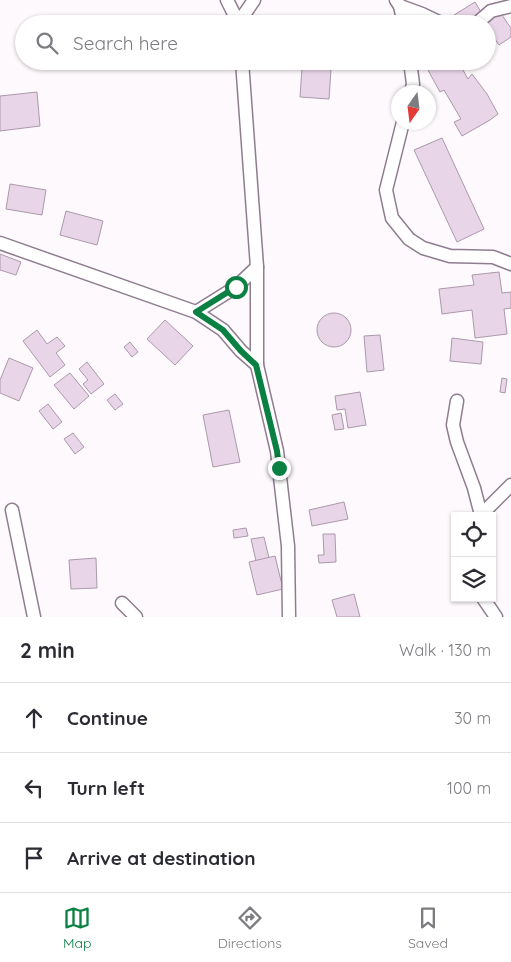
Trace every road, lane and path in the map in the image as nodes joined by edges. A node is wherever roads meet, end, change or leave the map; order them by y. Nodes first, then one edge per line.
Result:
1 (228, 0) edge
2 (254, 0) edge
3 (398, 3) edge
4 (511, 6) edge
5 (235, 15) edge
6 (244, 15) edge
7 (424, 15) edge
8 (486, 15) edge
9 (243, 70) edge
10 (411, 70) edge
11 (413, 85) edge
12 (401, 130) edge
13 (0, 243) edge
14 (511, 264) edge
15 (257, 267) junction
16 (196, 312) junction
17 (256, 365) junction
18 (457, 401) dead end
19 (511, 484) edge
20 (12, 510) dead end
21 (480, 512) edge
22 (484, 512) edge
23 (486, 602) edge
24 (122, 603) dead end
25 (34, 617) edge
26 (136, 617) edge
27 (290, 617) edge
28 (496, 617) edge

1 - 5 street
2 - 6 street
3 - 7 street
4 - 8 street
9 - 15 street
10 - 11 street
12 - 14 street
13 - 16 street
15 - 16 street
15 - 17 street
16 - 17 street
17 - 27 street
18 - 21 street
19 - 22 street
20 - 25 street
23 - 28 street
24 - 26 street

